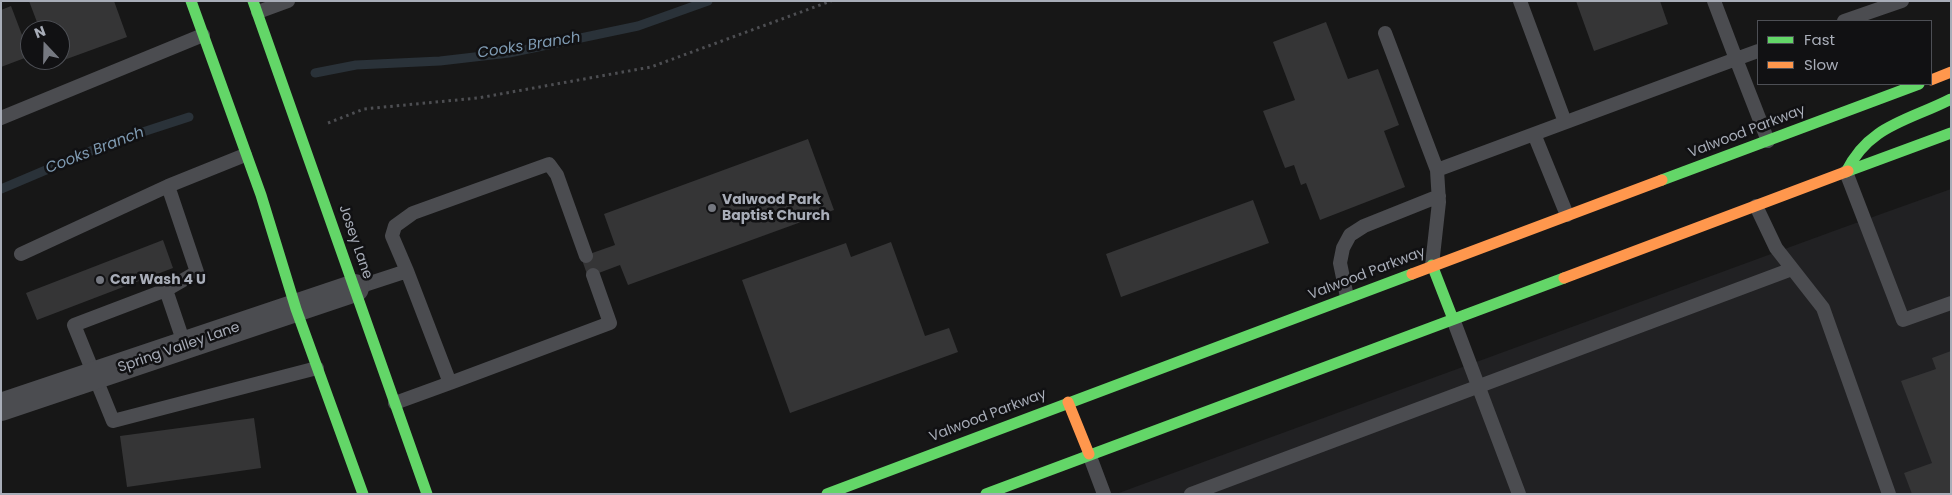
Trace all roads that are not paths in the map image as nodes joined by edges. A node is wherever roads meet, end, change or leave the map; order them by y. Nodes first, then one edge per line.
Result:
1 (191, 1) edge
2 (288, 1) edge
3 (1520, 1) edge
4 (1714, 1) edge
5 (1902, 1) edge
6 (255, 7) edge
7 (1847, 20) edge
8 (1386, 33) dead end
9 (203, 35) junction
10 (1757, 51) edge
11 (1736, 59) junction
12 (1951, 72) edge
13 (1932, 80) edge
14 (1916, 85) edge
15 (1951, 99) edge
16 (1, 118) edge
17 (1565, 122) junction
18 (1951, 133) edge
19 (1534, 134) junction
20 (1768, 141) junction
21 (246, 155) junction
22 (1437, 170) junction
23 (1846, 172) junction
24 (168, 186) junction
25 (1439, 196) junction
26 (1756, 206) junction
27 (1567, 215) junction
28 (21, 254) dead end
29 (586, 256) dead end
30 (1432, 265) junction
31 (1792, 269) junction
32 (407, 272) junction
33 (593, 275) dead end
34 (355, 288) junction
35 (166, 290) junction
36 (1347, 297) junction
37 (1951, 303) edge
38 (296, 309) junction
39 (1453, 318) junction
40 (185, 346) junction
41 (317, 368) junction
42 (94, 377) junction
43 (450, 383) junction
44 (1478, 386) junction
45 (1068, 402) junction
46 (395, 403) junction
47 (1, 407) edge
48 (1089, 454) junction
49 (363, 494) edge
50 (427, 494) edge
51 (827, 494) edge
52 (986, 494) edge
53 (1104, 494) edge
54 (1191, 494) edge
55 (1519, 494) edge
56 (1889, 494) edge

1 - 9 main road
2 - 6 lane
3 - 17 lane
4 - 11 lane
5 - 7 lane
6 - 34 main road, Josey Lane
8 - 22 lane
9 - 16 lane
9 - 21 main road
10 - 11 lane
11 - 17 lane
11 - 20 lane
12 - 13 main road
14 - 20 main road, Valwood Parkway
15 - 23 main road
17 - 19 lane
18 - 23 main road
19 - 22 lane
19 - 27 lane
20 - 27 main road, Valwood Parkway
21 - 24 lane
21 - 38 main road
22 - 25 lane
23 - 26 main road
23 - 37 lane
24 - 28 lane
24 - 35 lane
25 - 30 lane
25 - 36 lane
26 - 31 lane
26 - 39 main road
27 - 30 main road, Valwood Parkway
29 - 32 lane
30 - 36 main road, Valwood Parkway
30 - 39 main road
31 - 44 lane
31 - 56 lane
32 - 34 lane
32 - 43 lane
33 - 43 lane
34 - 38 street, Spring Valley Lane
34 - 46 main road, Josey Lane
35 - 40 lane
35 - 42 lane
36 - 45 main road, Valwood Parkway
38 - 40 street, Spring Valley Lane
38 - 41 main road
39 - 44 lane
39 - 48 main road
40 - 42 street, Spring Valley Lane
41 - 42 lane
41 - 49 main road
42 - 47 street, Spring Valley Lane
43 - 46 lane
44 - 54 lane
44 - 55 lane
45 - 48 main road
45 - 51 main road, Valwood Parkway
46 - 50 main road, Josey Lane
48 - 52 main road
48 - 53 lane

